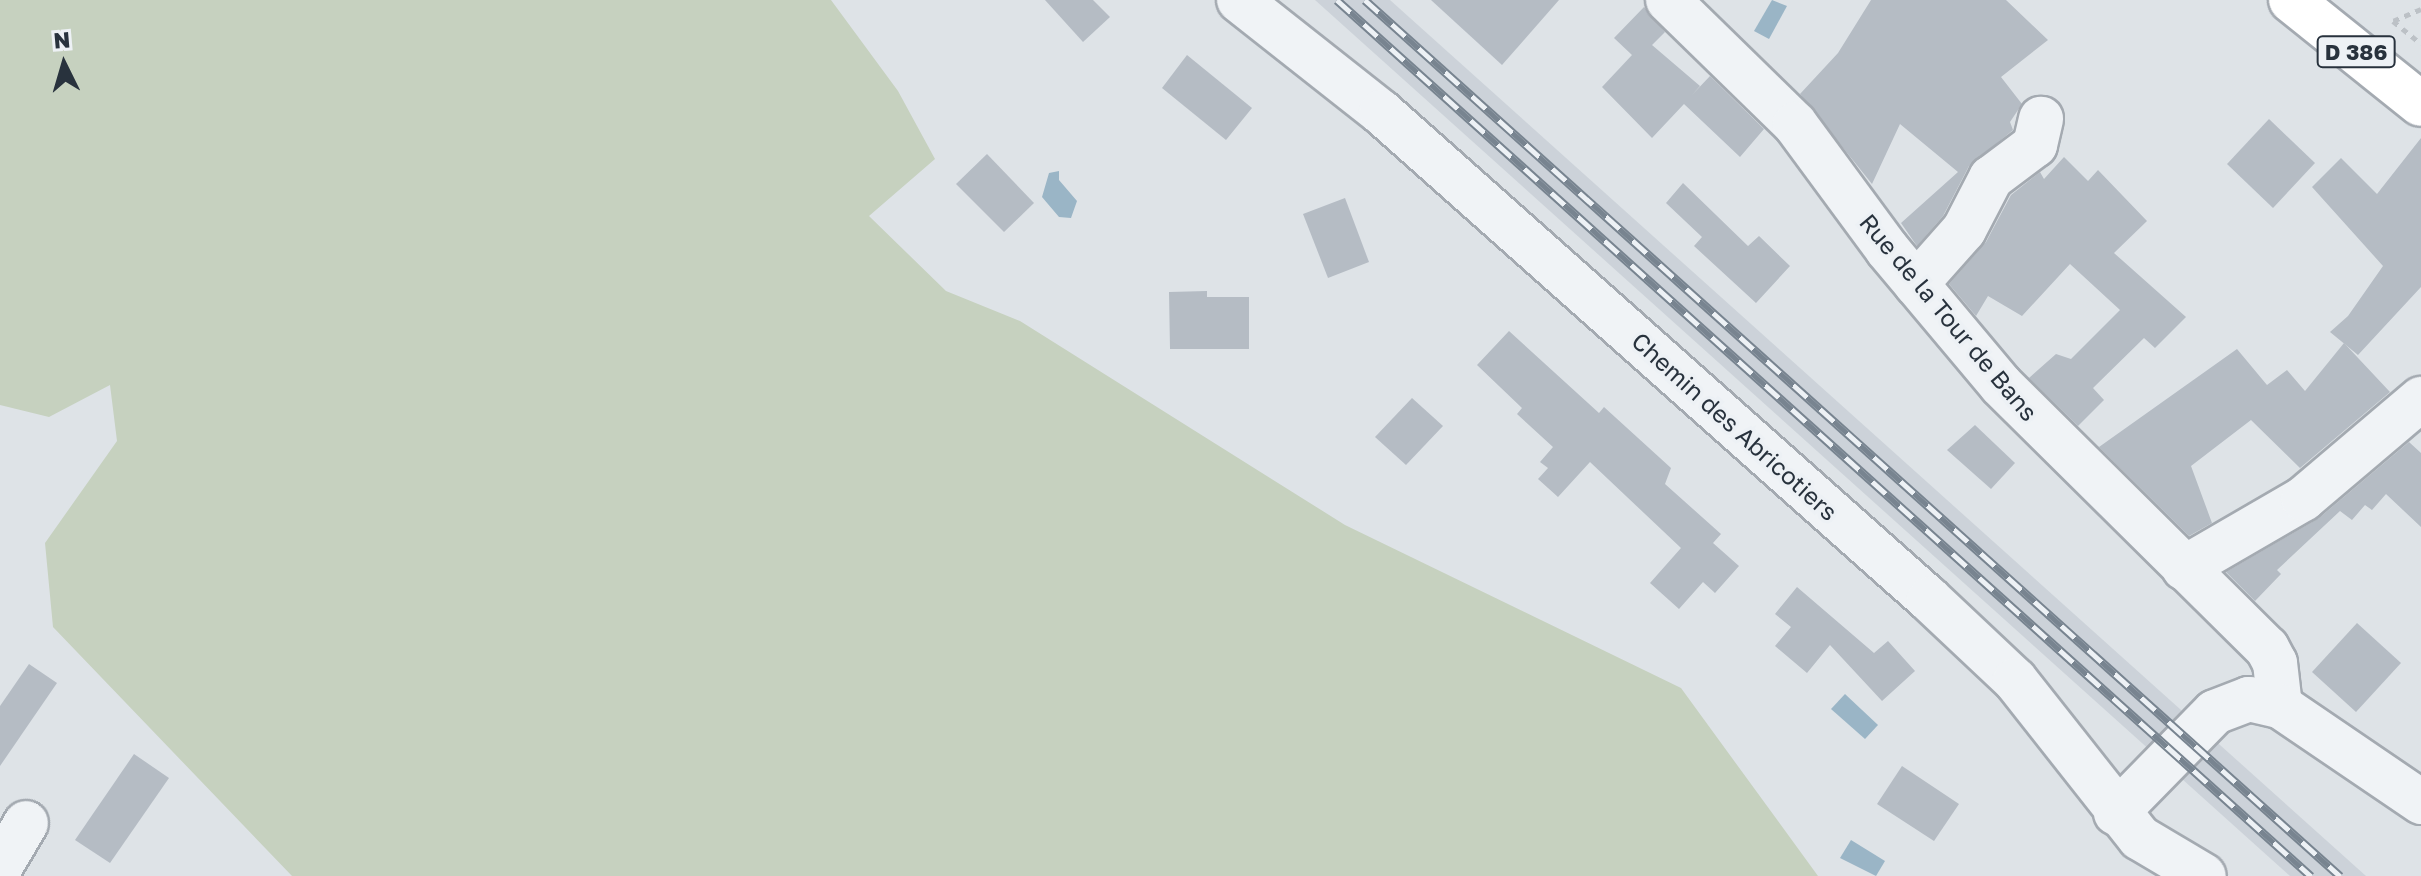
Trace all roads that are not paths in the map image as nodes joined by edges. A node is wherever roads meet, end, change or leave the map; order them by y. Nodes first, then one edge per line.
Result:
1 (1239, 0) edge
2 (1668, 0) edge
3 (2291, 0) edge
4 (2421, 104) edge
5 (2041, 119) dead end
6 (1916, 284) junction
7 (2421, 399) edge
8 (2184, 568) junction
9 (2280, 706) junction
10 (2421, 802) edge
11 (2116, 813) junction
12 (26, 823) dead end
13 (0, 867) edge
14 (2204, 876) edge

1 - 11 street, Chemin des Abricotiers
2 - 6 street, Rue de la Tour de Bans
3 - 4 main road, D 386
5 - 6 street
6 - 8 street, Rue de la Tour de Bans
7 - 8 street
8 - 9 street, Rue de la Tour de Bans
9 - 10 street
9 - 11 street
11 - 14 street, Chemin des Abricotiers
12 - 13 street

